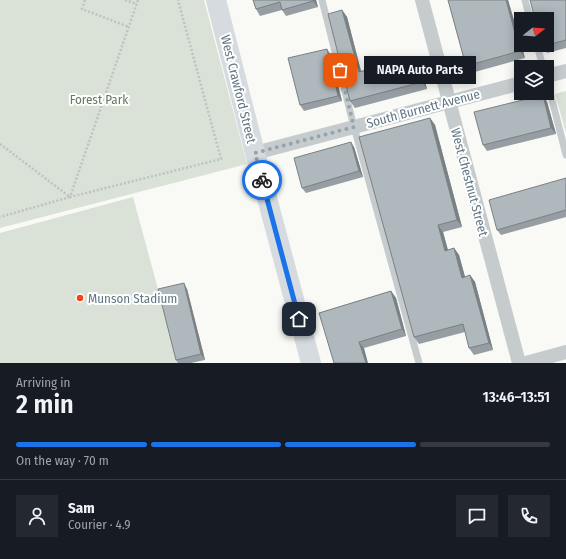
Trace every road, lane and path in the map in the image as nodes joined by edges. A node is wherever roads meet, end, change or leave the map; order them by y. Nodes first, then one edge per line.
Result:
1 (85, 0) edge
2 (124, 0) edge
3 (138, 0) edge
4 (178, 0) edge
5 (216, 0) edge
6 (322, 0) edge
7 (422, 0) edge
8 (524, 0) edge
9 (137, 4) junction
10 (528, 12) edge
11 (129, 27) junction
12 (566, 71) edge
13 (554, 74) edge
14 (514, 85) edge
15 (552, 100) edge
16 (449, 101) junction
17 (354, 127) junction
18 (0, 144) edge
19 (255, 153) junction
20 (566, 155) edge
21 (70, 198) junction
22 (0, 217) edge
23 (566, 352) edge
24 (311, 363) edge
25 (419, 363) edge
26 (519, 363) edge
27 (526, 363) edge

1 - 11 path
2 - 9 path
3 - 9 path
4 - 21 path
5 - 19 street, West Crawford Street
6 - 17 lane
7 - 16 street, West Chestnut Street
8 - 10 lane
9 - 11 path
11 - 21 path
12 - 13 street
14 - 16 street, South Burnett Avenue
15 - 20 lane
16 - 17 street, South Burnett Avenue
16 - 26 street, West Chestnut Street
17 - 19 street, South Burnett Avenue
17 - 25 lane
18 - 21 path
19 - 24 street, West Crawford Street
21 - 22 path
23 - 27 street

